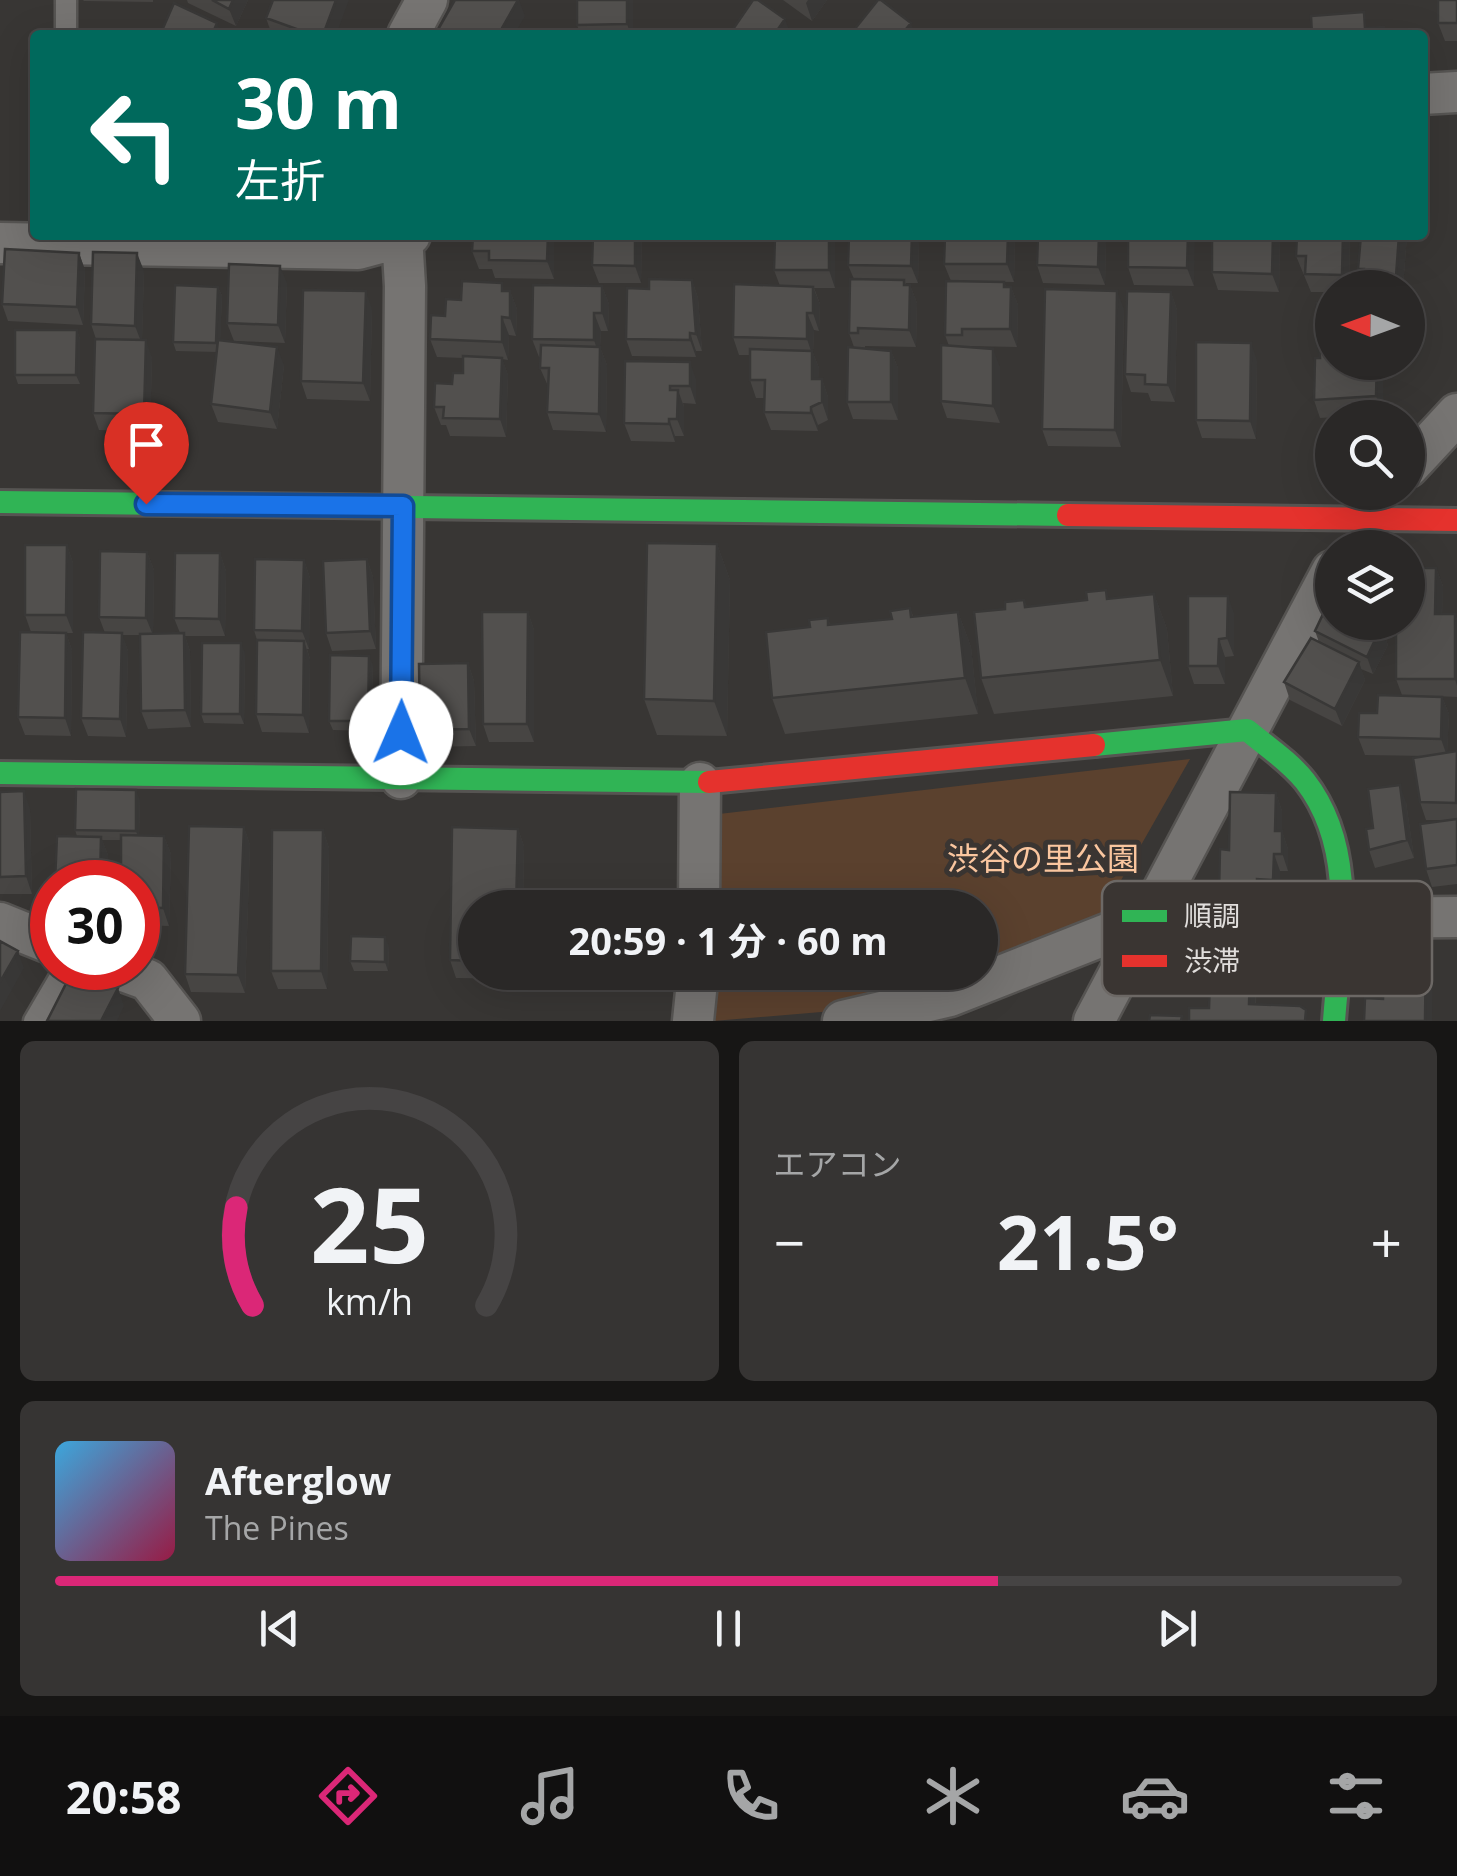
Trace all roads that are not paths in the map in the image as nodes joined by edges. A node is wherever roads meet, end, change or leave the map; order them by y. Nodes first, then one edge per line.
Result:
1 (66, 0) edge
2 (426, 0) edge
3 (66, 30) edge
4 (411, 30) edge
5 (1457, 92) edge
6 (1428, 94) edge
7 (48, 240) edge
8 (93, 240) edge
9 (391, 240) edge
10 (405, 240) edge
11 (0, 243) edge
12 (1457, 414) edge
13 (1425, 449) edge
14 (0, 502) edge
15 (403, 506) junction
16 (1363, 520) edge
17 (1457, 520) edge
18 (1315, 602) edge
19 (1246, 730) junction
20 (0, 773) edge
21 (401, 778) junction
22 (700, 783) junction
23 (1168, 881) edge
24 (1342, 881) edge
25 (698, 890) edge
26 (1432, 917) edge
27 (1457, 917) edge
28 (0, 924) edge
29 (30, 936) edge
30 (1102, 936) edge
31 (52, 990) edge
32 (156, 990) edge
33 (698, 990) edge
34 (1107, 996) edge
35 (1335, 996) edge
36 (34, 1021) edge
37 (180, 1021) edge
38 (692, 1021) edge
39 (843, 1021) edge
40 (1094, 1021) edge
41 (1334, 1021) edge

1 - 3 lane
2 - 4 street
5 - 6 street
7 - 11 street
8 - 9 street
10 - 15 street
12 - 13 street
14 - 15 street
15 - 16 street
15 - 21 street
16 - 17 street
18 - 19 street
19 - 22 street
19 - 23 street
19 - 24 street
20 - 21 street
21 - 22 street
22 - 25 street
26 - 27 street
28 - 29 street
30 - 39 street
31 - 36 lane
32 - 37 street
33 - 38 street
34 - 40 street
35 - 41 street

